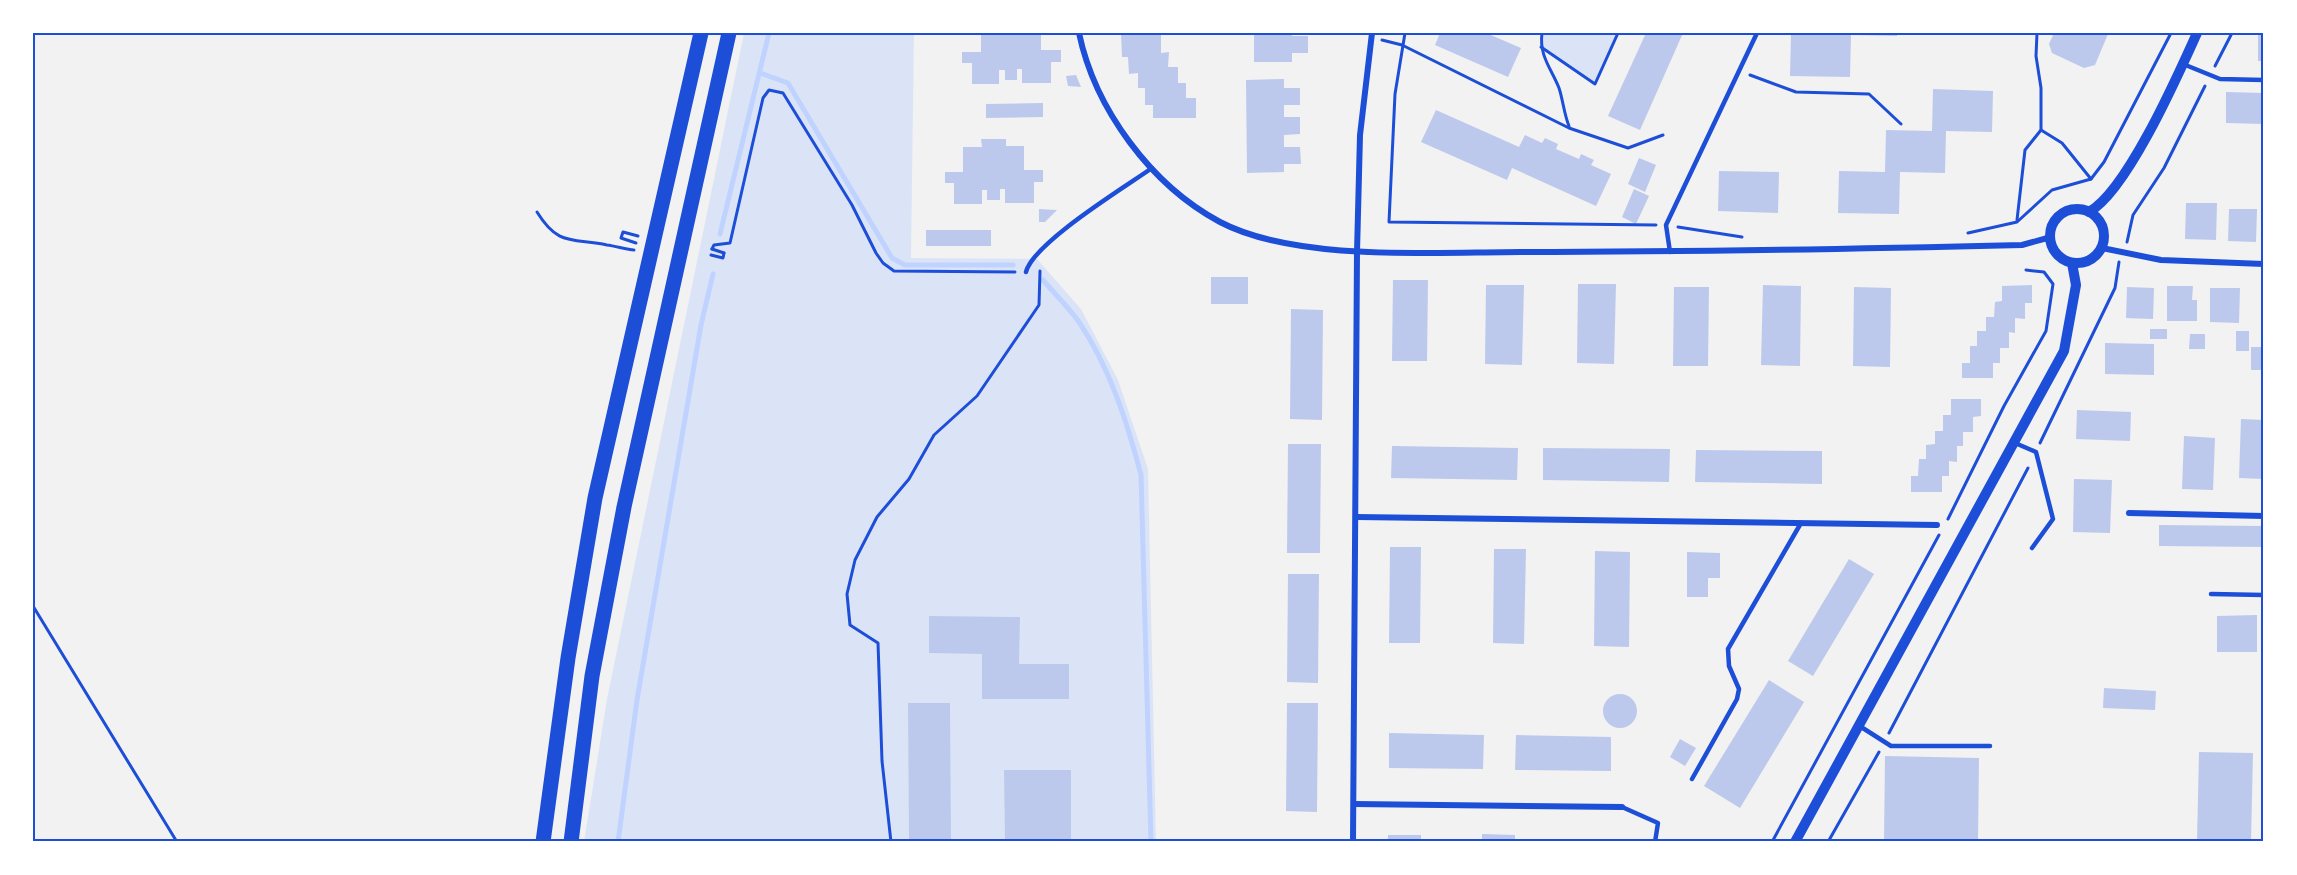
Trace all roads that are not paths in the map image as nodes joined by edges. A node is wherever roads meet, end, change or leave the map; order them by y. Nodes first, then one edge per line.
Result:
1 (701, 33) edge
2 (729, 33) edge
3 (1079, 33) edge
4 (1756, 33) edge
5 (2197, 33) edge
6 (1371, 35) edge
7 (2183, 64) junction
8 (2264, 80) edge
9 (1152, 168) junction
10 (2089, 212) junction
11 (2051, 237) junction
12 (2102, 248) junction
13 (1357, 252) junction
14 (1670, 252) junction
15 (2072, 263) junction
16 (2264, 264) edge
17 (1026, 272) road end
18 (2013, 442) junction
19 (2129, 513) dead end
20 (2264, 516) edge
21 (1356, 518) junction
22 (1801, 523) junction
23 (1937, 525) dead end
24 (2032, 548) dead end
25 (2211, 594) dead end
26 (2264, 595) edge
27 (1858, 725) junction
28 (1990, 746) dead end
29 (1692, 778) dead end
30 (1354, 804) junction
31 (1622, 807) joint
32 (543, 842) edge
33 (571, 842) edge
34 (1353, 842) edge
35 (1655, 842) edge
36 (1794, 842) edge

1 - 32 main road
2 - 33 main road
3 - 9 street
4 - 14 lane
5 - 7 street
6 - 13 street
7 - 8 lane
7 - 10 street
9 - 13 street
9 - 17 lane
10 - 11 street
10 - 12 street
11 - 14 street
11 - 15 street
12 - 15 street
12 - 16 street
13 - 14 street
13 - 21 street
15 - 18 street
18 - 24 lane
18 - 27 street
19 - 20 street
21 - 22 street
21 - 30 street
22 - 23 street
22 - 29 lane
25 - 26 lane
27 - 28 lane
27 - 36 street
30 - 31 street
30 - 34 street
31 - 35 lane

